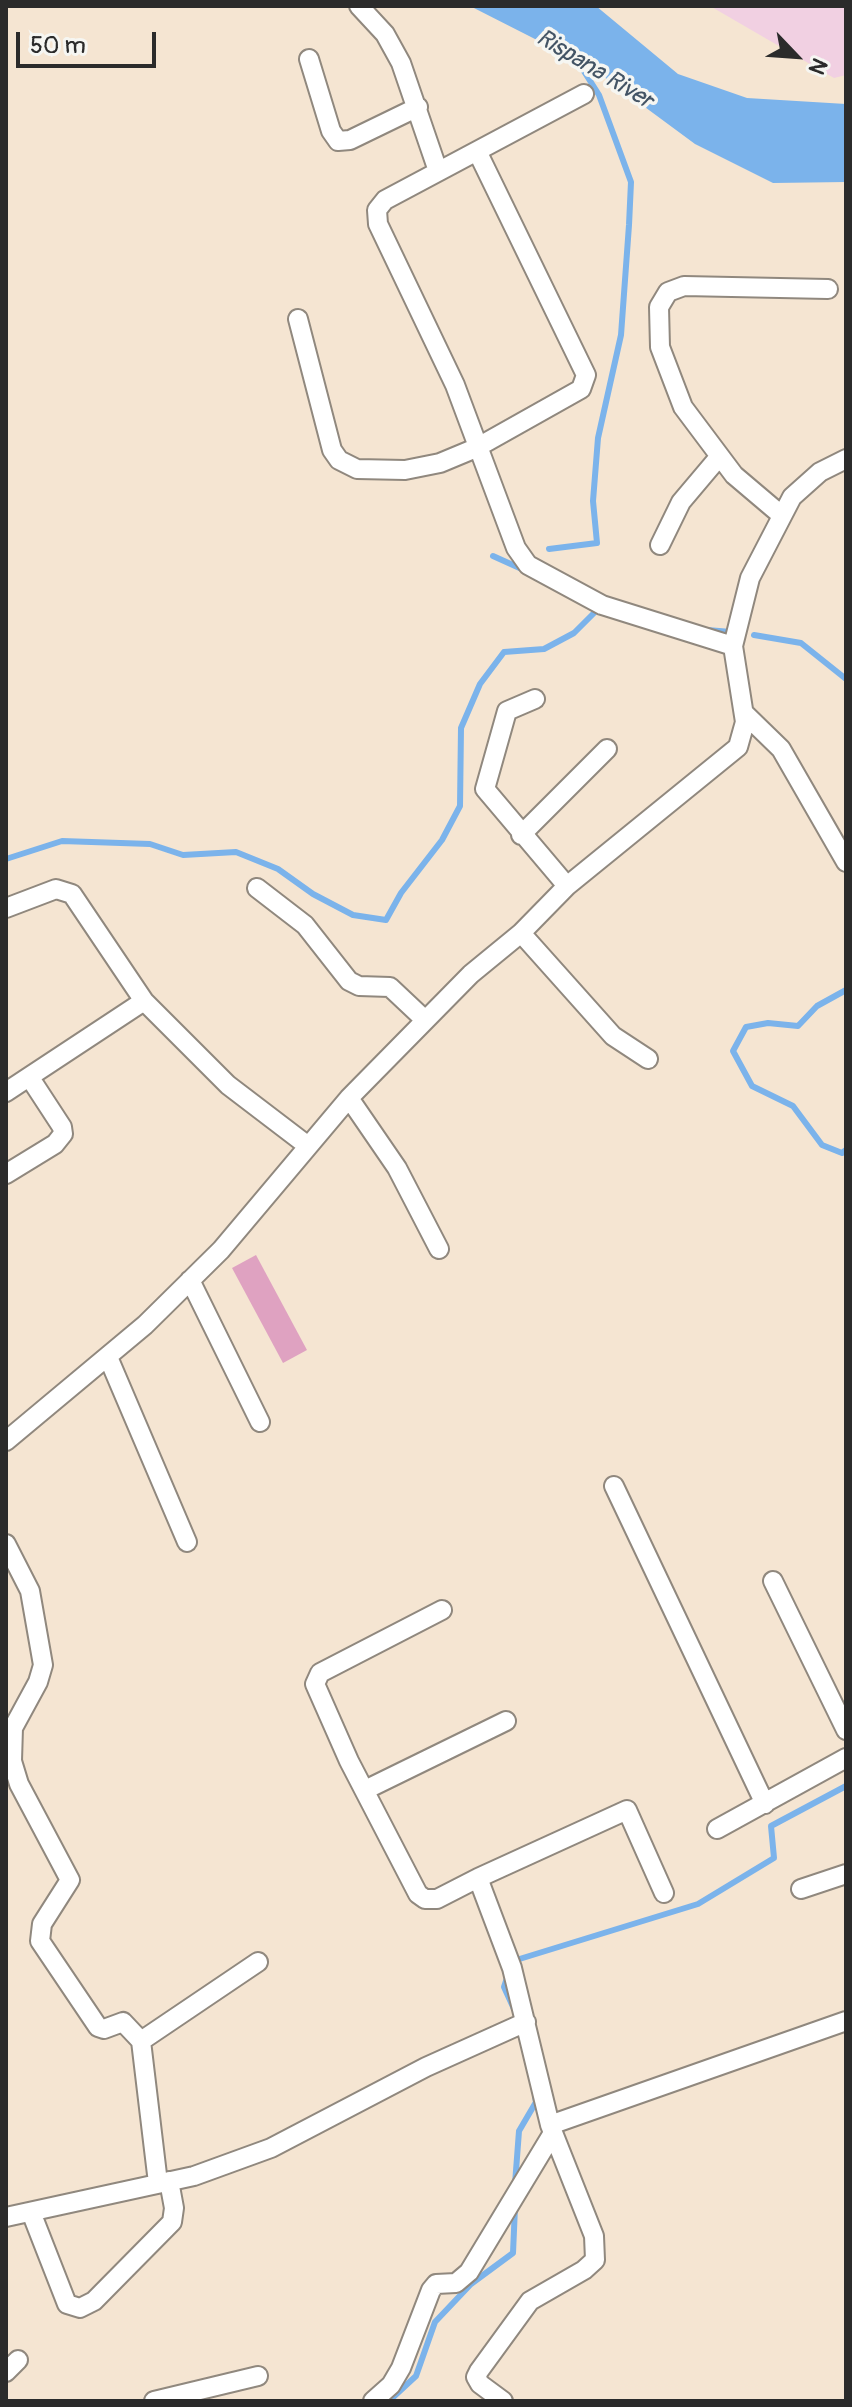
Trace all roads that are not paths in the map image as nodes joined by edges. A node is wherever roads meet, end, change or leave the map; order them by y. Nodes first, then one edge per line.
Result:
1 (359, 6) edge
2 (309, 59) dead end
3 (584, 94) dead end
4 (418, 107) junction
5 (477, 151) junction
6 (438, 171) junction
7 (828, 289) dead end
8 (298, 319) dead end
9 (476, 448) junction
10 (719, 457) junction
11 (846, 459) edge
12 (780, 514) junction
13 (660, 545) dead end
14 (733, 646) junction
15 (535, 699) dead end
16 (744, 713) junction
17 (607, 749) dead end
18 (521, 835) junction
19 (846, 862) edge
20 (567, 886) junction
21 (257, 888) dead end
22 (6, 908) edge
23 (521, 933) junction
24 (144, 1001) junction
25 (424, 1019) junction
26 (648, 1059) dead end
27 (30, 1078) junction
28 (6, 1092) edge
29 (349, 1098) junction
30 (308, 1146) junction
31 (6, 1174) edge
32 (439, 1249) dead end
33 (190, 1280) junction
34 (108, 1357) junction
35 (260, 1422) dead end
36 (6, 1441) edge
37 (614, 1486) dead end
38 (187, 1542) dead end
39 (6, 1544) edge
40 (773, 1581) dead end
41 (442, 1610) dead end
42 (506, 1721) dead end
43 (846, 1730) edge
44 (846, 1758) edge
45 (365, 1790) junction
46 (765, 1804) junction
47 (717, 1829) dead end
48 (846, 1874) edge
49 (478, 1878) junction
50 (801, 1889) dead end
51 (664, 1893) dead end
52 (258, 1962) dead end
53 (846, 2021) edge
54 (524, 2023) junction
55 (141, 2041) junction
56 (551, 2129) junction
57 (163, 2182) junction
58 (31, 2212) junction
59 (6, 2217) edge
60 (258, 2376) dead end
61 (154, 2401) edge
62 (373, 2401) edge
63 (503, 2401) edge

1 - 4 street
2 - 4 street
3 - 5 street
4 - 6 street
5 - 6 street
5 - 9 street
6 - 9 street
7 - 10 street
8 - 9 street
9 - 14 street
10 - 12 street
10 - 13 street
11 - 12 street
12 - 14 street
14 - 16 street
15 - 18 street
16 - 19 street
16 - 20 street
17 - 18 street
18 - 20 street
20 - 23 street
21 - 25 street
22 - 24 street
23 - 25 street
23 - 26 street
24 - 27 street
24 - 30 street
25 - 29 street
27 - 28 street
27 - 31 street
29 - 30 street
29 - 32 street
30 - 33 street
33 - 34 street
33 - 35 street
34 - 36 street
34 - 38 street
37 - 46 street
39 - 55 street
40 - 43 street
41 - 45 street
42 - 45 street
44 - 46 street
45 - 49 street
46 - 47 street
48 - 50 street
49 - 51 street
49 - 54 street
52 - 55 street
53 - 56 street
54 - 56 street
54 - 57 street
55 - 57 street
56 - 62 street
56 - 63 street
57 - 58 street
57 - 58 street
58 - 59 street
60 - 61 street

